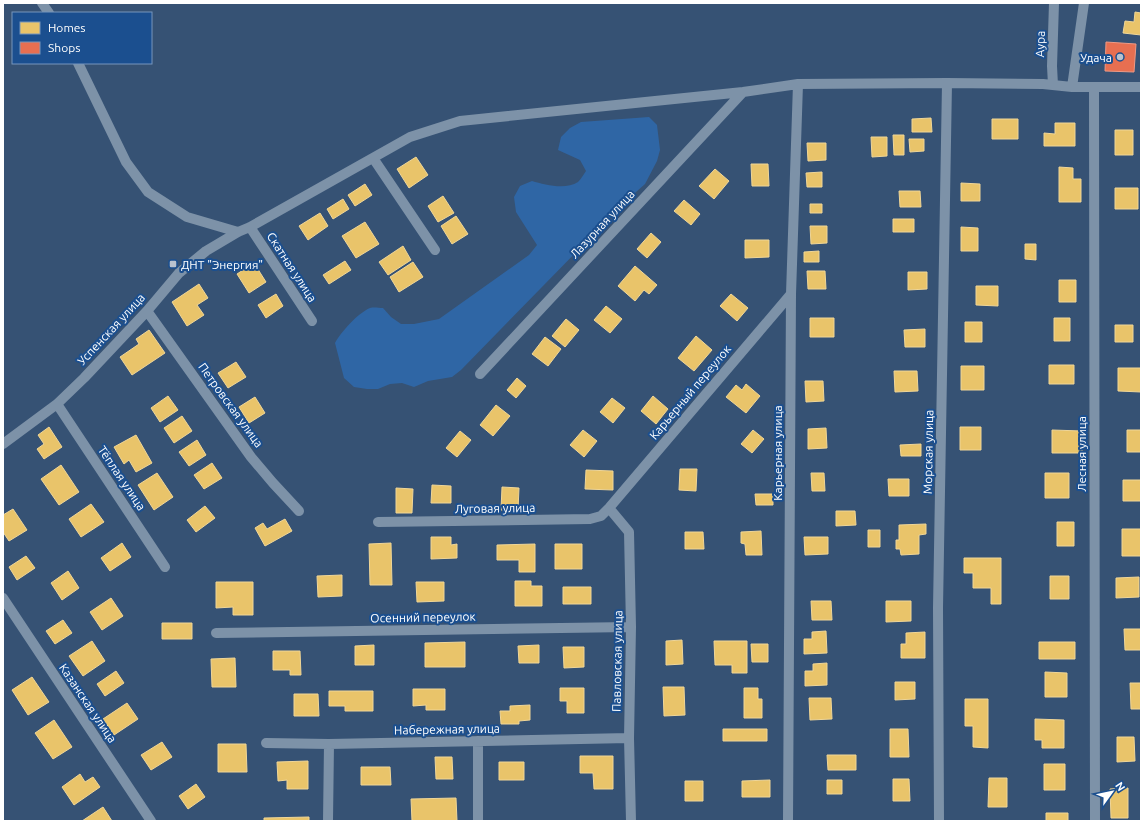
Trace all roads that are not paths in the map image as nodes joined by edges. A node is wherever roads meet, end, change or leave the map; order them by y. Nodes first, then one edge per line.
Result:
1 (42, 3) edge
2 (1054, 3) edge
3 (1084, 3) edge
4 (48, 12) edge
5 (78, 64) edge
6 (947, 83) junction
7 (798, 84) junction
8 (1053, 85) junction
9 (1072, 87) junction
10 (1094, 87) junction
11 (1141, 87) edge
12 (743, 92) junction
13 (373, 158) junction
14 (250, 227) junction
15 (238, 232) junction
16 (435, 250) dead end
17 (791, 294) junction
18 (147, 310) junction
19 (312, 321) dead end
20 (480, 374) dead end
21 (57, 404) junction
22 (3, 444) edge
23 (609, 508) junction
24 (299, 511) dead end
25 (378, 522) dead end
26 (165, 566) dead end
27 (3, 598) edge
28 (631, 627) junction
29 (216, 633) dead end
30 (629, 738) junction
31 (478, 741) junction
32 (266, 743) dead end
33 (329, 744) junction
34 (151, 821) edge
35 (328, 821) edge
36 (478, 821) edge
37 (630, 821) edge
38 (788, 821) edge
39 (939, 821) edge
40 (1094, 821) edge

1 - 4 street
2 - 8 street, Аура
3 - 9 street
5 - 15 street
6 - 7 street, Успенская улица
6 - 8 street, Успенская улица
6 - 39 street, Морская улица
7 - 12 street, Успенская улица
7 - 17 street, Карьерная улица
8 - 9 street, Успенская улица
9 - 10 street, Успенская улица
10 - 11 street, Успенская улица
10 - 40 street, Лесная улица
12 - 13 street, Успенская улица
12 - 20 street, Лазурная улица
13 - 14 street, Успенская улица
13 - 16 street
14 - 15 street, Успенская улица
14 - 19 street, Скатная улица
15 - 18 street, Успенская улица
17 - 23 street, Карьерный переулок
17 - 38 street, Карьерная улица
18 - 21 street, Успенская улица
18 - 24 street, Петровская улица
21 - 22 street, Успенская улица
21 - 26 street, Тёплая улица
23 - 25 street, Луговая улица
23 - 28 street, Павловская улица
27 - 34 street, Казанская улица
28 - 29 street, Осенний переулок
28 - 30 street, Павловская улица
30 - 31 street, Набережная улица
30 - 37 street, Павловская улица
31 - 33 street, Набережная улица
31 - 36 street
32 - 33 street, Набережная улица
33 - 35 street

